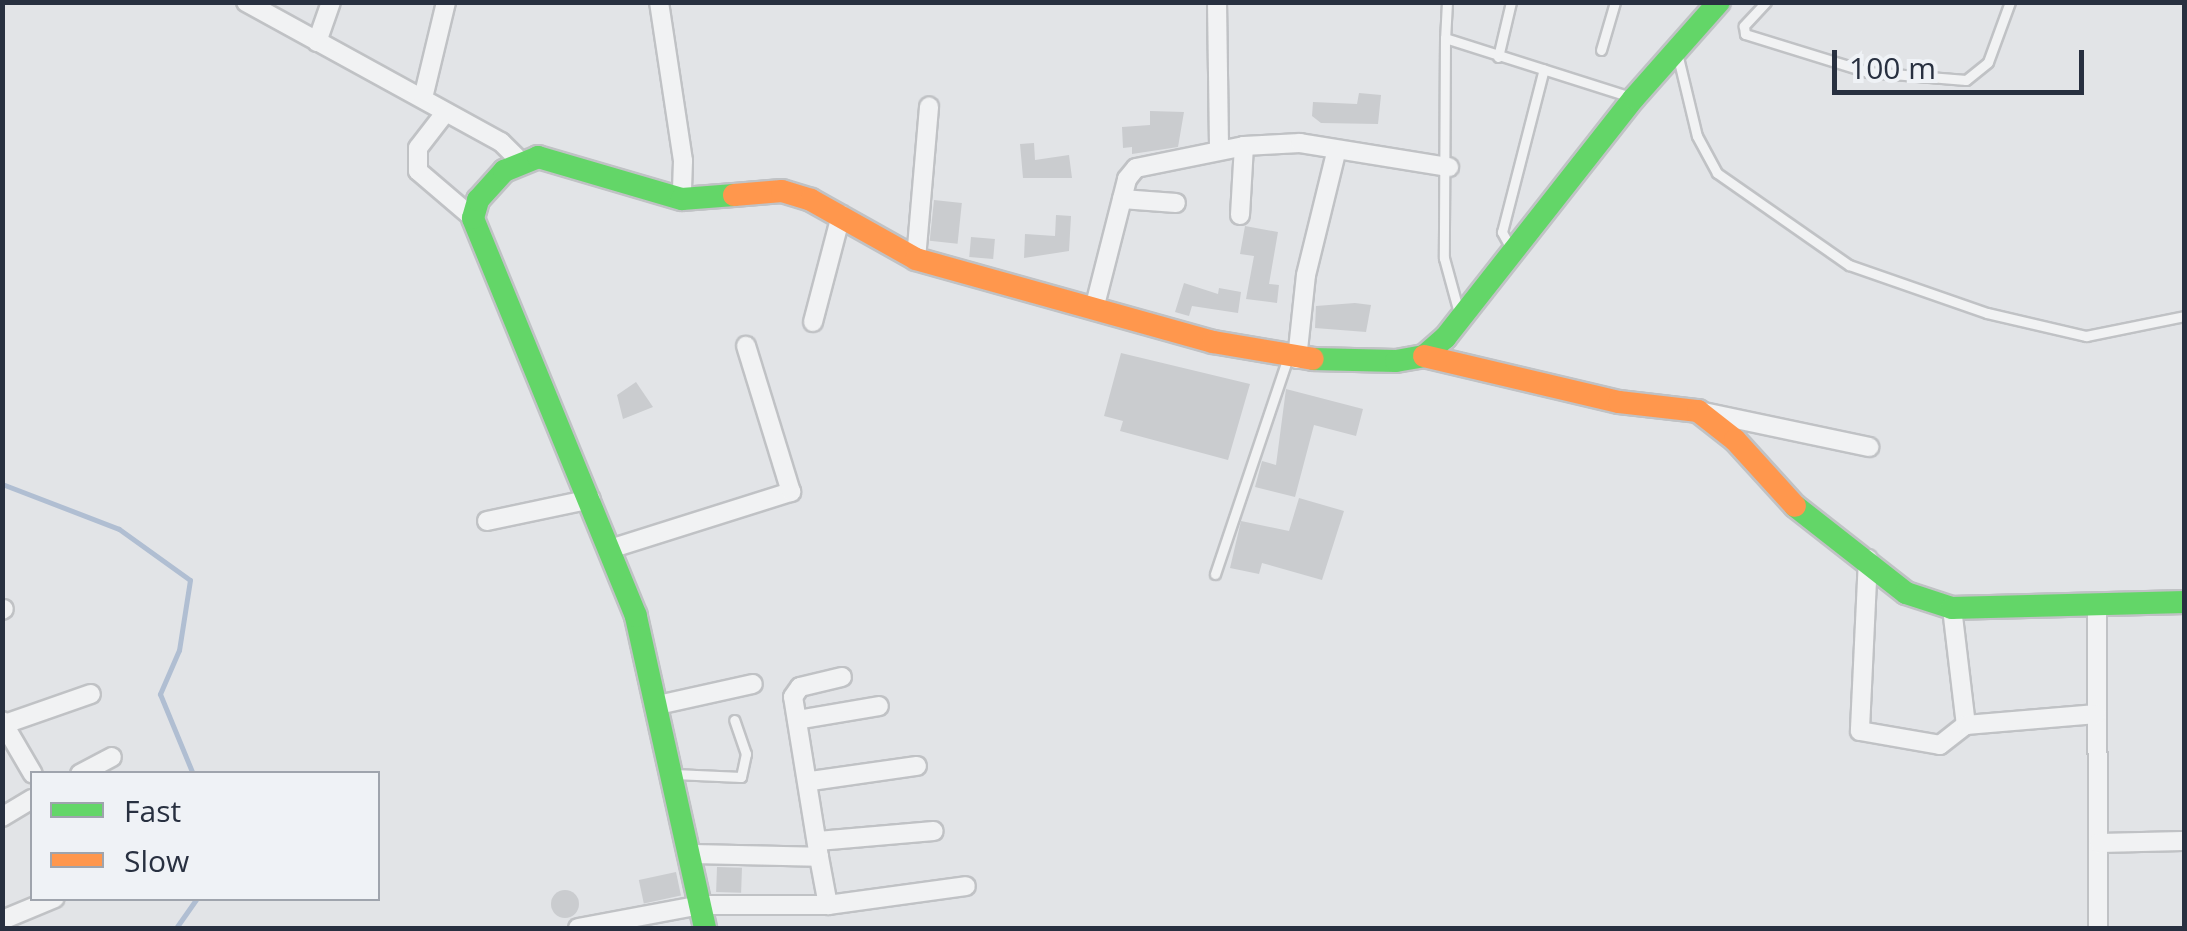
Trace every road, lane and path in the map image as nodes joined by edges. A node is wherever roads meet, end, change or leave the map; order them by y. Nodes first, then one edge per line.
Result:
1 (246, 2) edge
2 (331, 2) edge
3 (446, 2) edge
4 (660, 2) edge
5 (1217, 2) edge
6 (1447, 2) edge
7 (1511, 2) edge
8 (1614, 2) edge
9 (1720, 2) edge
10 (1766, 2) edge
11 (2010, 2) edge
12 (1446, 38) junction
13 (317, 42) junction
14 (1676, 48) junction
15 (1600, 50) dead end
16 (1498, 57) junction
17 (1544, 69) junction
18 (423, 98) junction
19 (1634, 98) junction
20 (929, 107) dead end
21 (445, 112) junction
22 (1244, 146) junction
23 (1219, 150) junction
24 (1336, 153) junction
25 (519, 160) junction
26 (1449, 167) junction
27 (1122, 198) junction
28 (682, 199) junction
29 (1176, 203) dead end
30 (841, 215) junction
31 (1240, 215) dead end
32 (473, 218) junction
33 (1514, 254) junction
34 (916, 258) junction
35 (1095, 306) junction
36 (2184, 316) edge
37 (1462, 318) junction
38 (813, 322) dead end
39 (746, 346) dead end
40 (1424, 356) junction
41 (1293, 358) junction
42 (1698, 411) junction
43 (1869, 447) dead end
44 (591, 499) junction
45 (487, 521) dead end
46 (613, 548) junction
47 (1868, 560) junction
48 (1215, 574) dead end
49 (2184, 602) edge
50 (2098, 606) junction
51 (1952, 608) junction
52 (842, 677) dead end
53 (753, 684) dead end
54 (91, 694) dead end
55 (658, 705) junction
56 (879, 706) dead end
57 (2097, 714) junction
58 (734, 720) dead end
59 (798, 720) junction
60 (3, 723) edge
61 (1966, 725) junction
62 (112, 757) dead end
63 (917, 766) dead end
64 (31, 771) edge
65 (86, 771) edge
66 (674, 774) junction
67 (811, 781) junction
68 (30, 800) edge
69 (2, 817) edge
70 (934, 830) dead end
71 (2184, 841) edge
72 (2099, 843) junction
73 (818, 849) junction
74 (691, 854) junction
75 (966, 886) dead end
76 (48, 901) edge
77 (828, 905) junction
78 (703, 917) edge
79 (2, 920) edge
80 (578, 928) edge
81 (2098, 928) edge

1 - 13 street
2 - 13 street
3 - 18 street
4 - 28 street
5 - 23 street
6 - 12 lane
7 - 16 lane
8 - 15 lane
9 - 14 street
10 - 11 lane
12 - 16 lane
12 - 26 lane
13 - 18 street
14 - 19 street
14 - 36 lane
16 - 17 lane
17 - 19 lane
17 - 33 lane
18 - 21 street
19 - 33 street
20 - 34 street
21 - 25 street
21 - 32 street
22 - 23 street
22 - 24 street
22 - 31 street
23 - 27 street
24 - 26 street
24 - 41 street
25 - 28 street
25 - 32 street
26 - 37 lane
27 - 29 street
27 - 35 street
28 - 30 street
30 - 34 street
30 - 38 street
32 - 44 street
33 - 37 street
34 - 35 street
35 - 41 street
37 - 40 street
39 - 46 street
40 - 41 street
40 - 42 street
41 - 48 lane
42 - 43 street
42 - 47 street
44 - 45 street
44 - 46 street
46 - 55 street
47 - 51 street
47 - 61 street
49 - 50 street
50 - 51 street
50 - 57 street
51 - 61 street
52 - 59 street
53 - 55 street
54 - 60 street
55 - 66 street
56 - 59 street
57 - 61 street
57 - 72 street
58 - 66 lane
59 - 67 street
60 - 64 street
62 - 65 street
63 - 67 street
66 - 74 street
67 - 73 street
68 - 69 street
70 - 73 street
71 - 72 street
72 - 81 street
73 - 74 street
73 - 77 street
74 - 78 street
75 - 77 street
76 - 79 street
77 - 78 street
78 - 80 street

